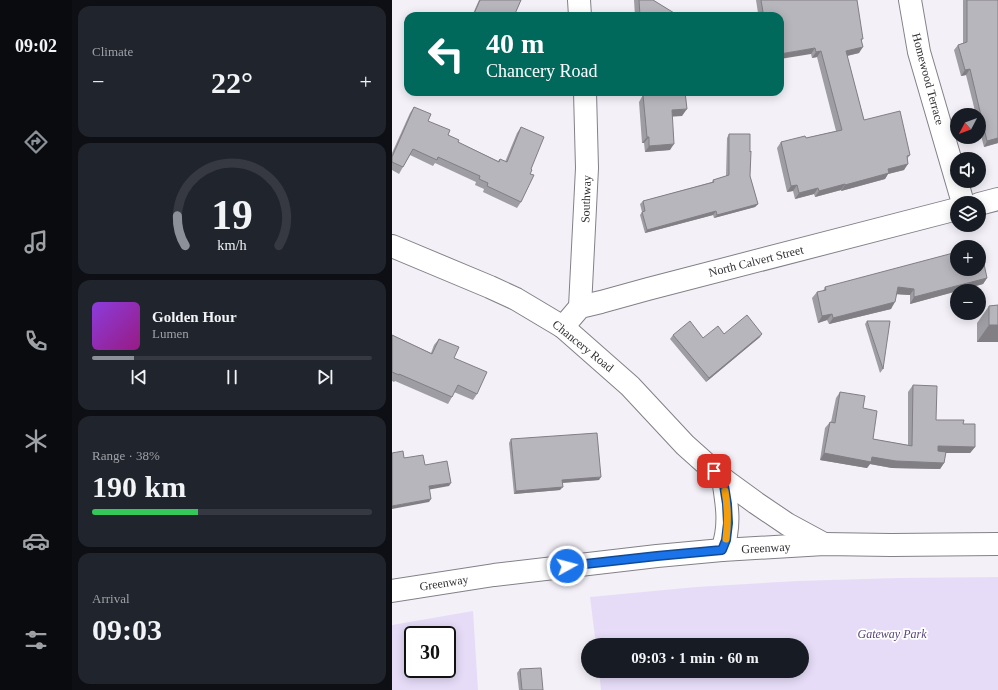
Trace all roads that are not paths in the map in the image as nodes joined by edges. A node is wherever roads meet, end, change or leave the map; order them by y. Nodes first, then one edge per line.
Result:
1 (579, 0) edge
2 (910, 0) edge
3 (580, 12) edge
4 (585, 96) edge
5 (961, 196) edge
6 (998, 199) edge
7 (986, 202) edge
8 (950, 211) edge
9 (392, 246) edge
10 (580, 307) junction
11 (563, 327) junction
12 (723, 479) junction
13 (824, 544) junction
14 (998, 544) edge
15 (722, 550) junction
16 (392, 592) edge

1 - 3 street
2 - 5 street, Homewood Terrace
4 - 10 street, Southway
6 - 7 street
8 - 10 street, North Calvert Street
9 - 11 street, Chancery Road
10 - 11 street
11 - 12 street, Chancery Road
12 - 13 street, Chancery Road
12 - 15 street
13 - 14 street, Greenway
13 - 15 street, Greenway
15 - 16 street, Greenway

